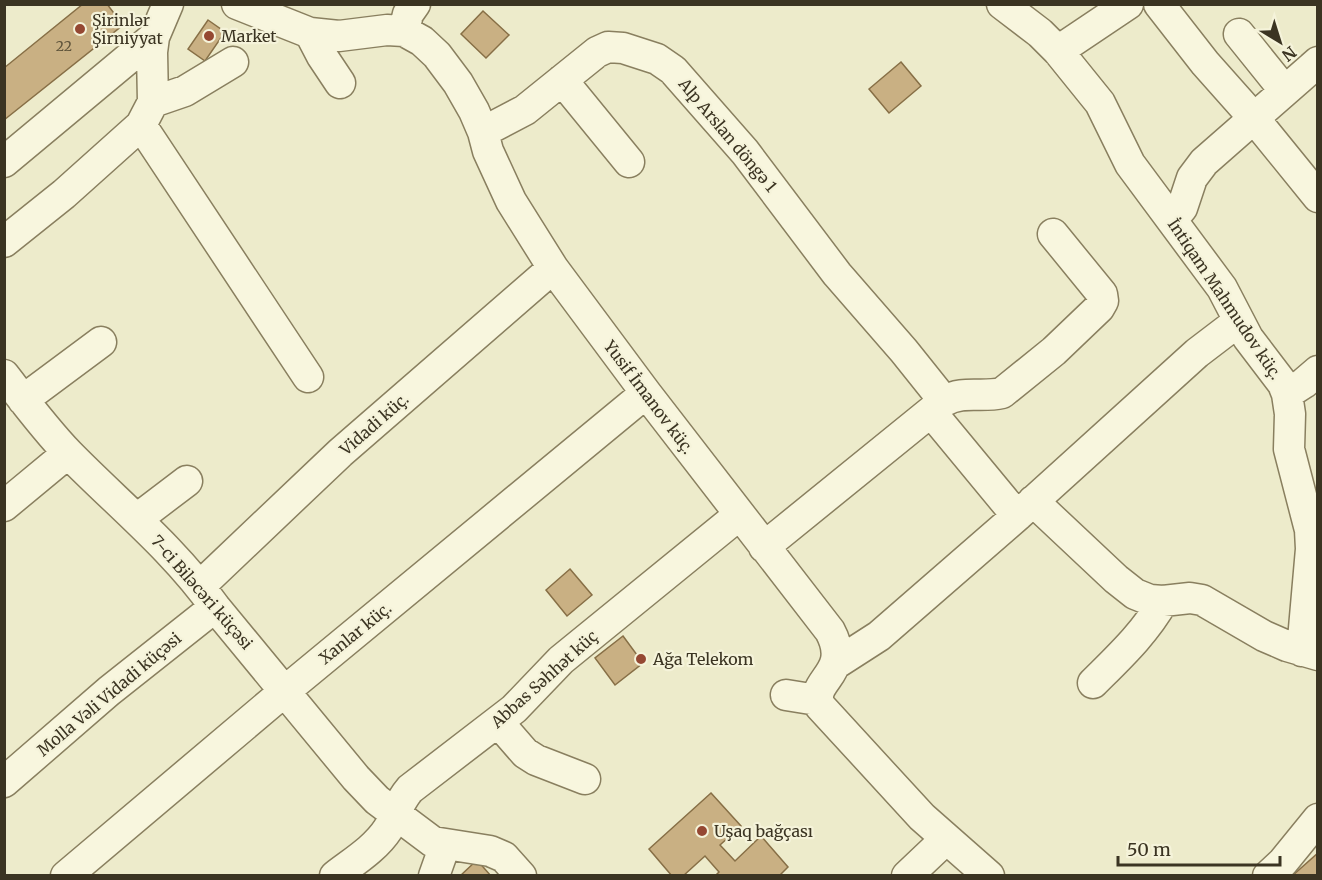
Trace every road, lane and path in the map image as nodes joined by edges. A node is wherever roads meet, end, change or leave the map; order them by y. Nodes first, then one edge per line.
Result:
1 (168, 4) edge
2 (237, 4) edge
3 (1002, 4) edge
4 (1128, 4) edge
5 (1159, 4) edge
6 (410, 18) edge
7 (310, 33) junction
8 (1239, 34) dead end
9 (154, 37) junction
10 (1058, 51) junction
11 (233, 62) dead end
12 (1317, 62) edge
13 (562, 80) junction
14 (340, 83) dead end
15 (1284, 90) junction
16 (147, 114) junction
17 (1253, 117) junction
18 (483, 132) junction
19 (4, 162) edge
20 (629, 162) dead end
21 (1317, 196) edge
22 (1172, 220) junction
23 (1053, 234) dead end
24 (4, 242) edge
25 (553, 268) junction
26 (1239, 321) junction
27 (101, 342) dead end
28 (4, 375) edge
29 (308, 377) dead end
30 (1306, 387) edge
31 (646, 393) junction
32 (23, 400) junction
33 (937, 407) junction
34 (68, 453) junction
35 (187, 481) dead end
36 (4, 506) edge
37 (1025, 509) junction
38 (739, 515) junction
39 (137, 519) junction
40 (764, 547) junction
41 (208, 596) junction
42 (1163, 601) junction
43 (1310, 653) edge
44 (837, 663) junction
45 (1094, 683) dead end
46 (285, 691) junction
47 (786, 695) dead end
48 (817, 700) junction
49 (498, 722) junction
50 (585, 779) dead end
51 (4, 782) edge
52 (395, 813) junction
53 (1317, 819) edge
54 (946, 839) junction
55 (445, 845) junction
56 (66, 876) edge
57 (335, 876) edge
58 (434, 876) edge
59 (520, 876) edge
60 (907, 876) edge
61 (989, 876) edge
62 (1268, 876) edge

1 - 9 street
2 - 7 street, Yusif İmanov küç.
3 - 10 street, İntiqam Mahmudov küç.
4 - 10 street
5 - 17 street
6 - 7 street, Yusif İmanov küç.
6 - 18 street, Yusif İmanov küç.
7 - 14 street
8 - 15 street
9 - 16 street
9 - 19 street
10 - 22 street, İntiqam Mahmudov küç.
11 - 16 street
12 - 15 street
13 - 18 street, Alp Arslan döngə 1
13 - 20 street
13 - 33 street, Alp Arslan döngə 1
15 - 17 street
16 - 24 street
16 - 29 street
17 - 21 street
17 - 22 street
18 - 25 street, Yusif İmanov küç.
22 - 26 street, İntiqam Mahmudov küç.
23 - 33 street
25 - 31 street, Yusif İmanov küç.
25 - 41 street, Vidadi küç.
26 - 30 street, İntiqam Mahmudov küç.
26 - 37 street
27 - 32 street
28 - 32 street, 7-ci Biləcəri küçəsi
30 - 43 street, İntiqam Mahmudov küç.
31 - 38 street, Yusif İmanov küç.
31 - 46 street, Xanlar küç.
32 - 34 street, 7-ci Biləcəri küçəsi
33 - 37 street, Alp Arslan döngə 1
33 - 40 street
34 - 36 street
34 - 39 street, 7-ci Biləcəri küçəsi
35 - 39 street
37 - 42 street
37 - 44 street
38 - 40 street, Yusif İmanov küç.
38 - 49 street, Abbas Səhhət küç
39 - 41 street, 7-ci Biləcəri küçəsi
40 - 44 street, Yusif İmanov küç.
41 - 46 street, 7-ci Biləcəri küçəsi
41 - 51 street, Molla Vəli Vidadi küçəsi
42 - 43 street
42 - 45 street
44 - 48 street
46 - 52 street, 7-ci Biləcəri küçəsi
46 - 56 street, Xanlar küç.
47 - 48 street
48 - 54 street
49 - 50 street
49 - 52 street, Abbas Səhhət küç
52 - 55 street, 7-ci Biləcəri küçəsi
52 - 57 street, Abbas Səhhət küç
53 - 62 street
54 - 60 street
54 - 61 street
55 - 58 street
55 - 59 street, 7-ci Biləcəri küçəsi

